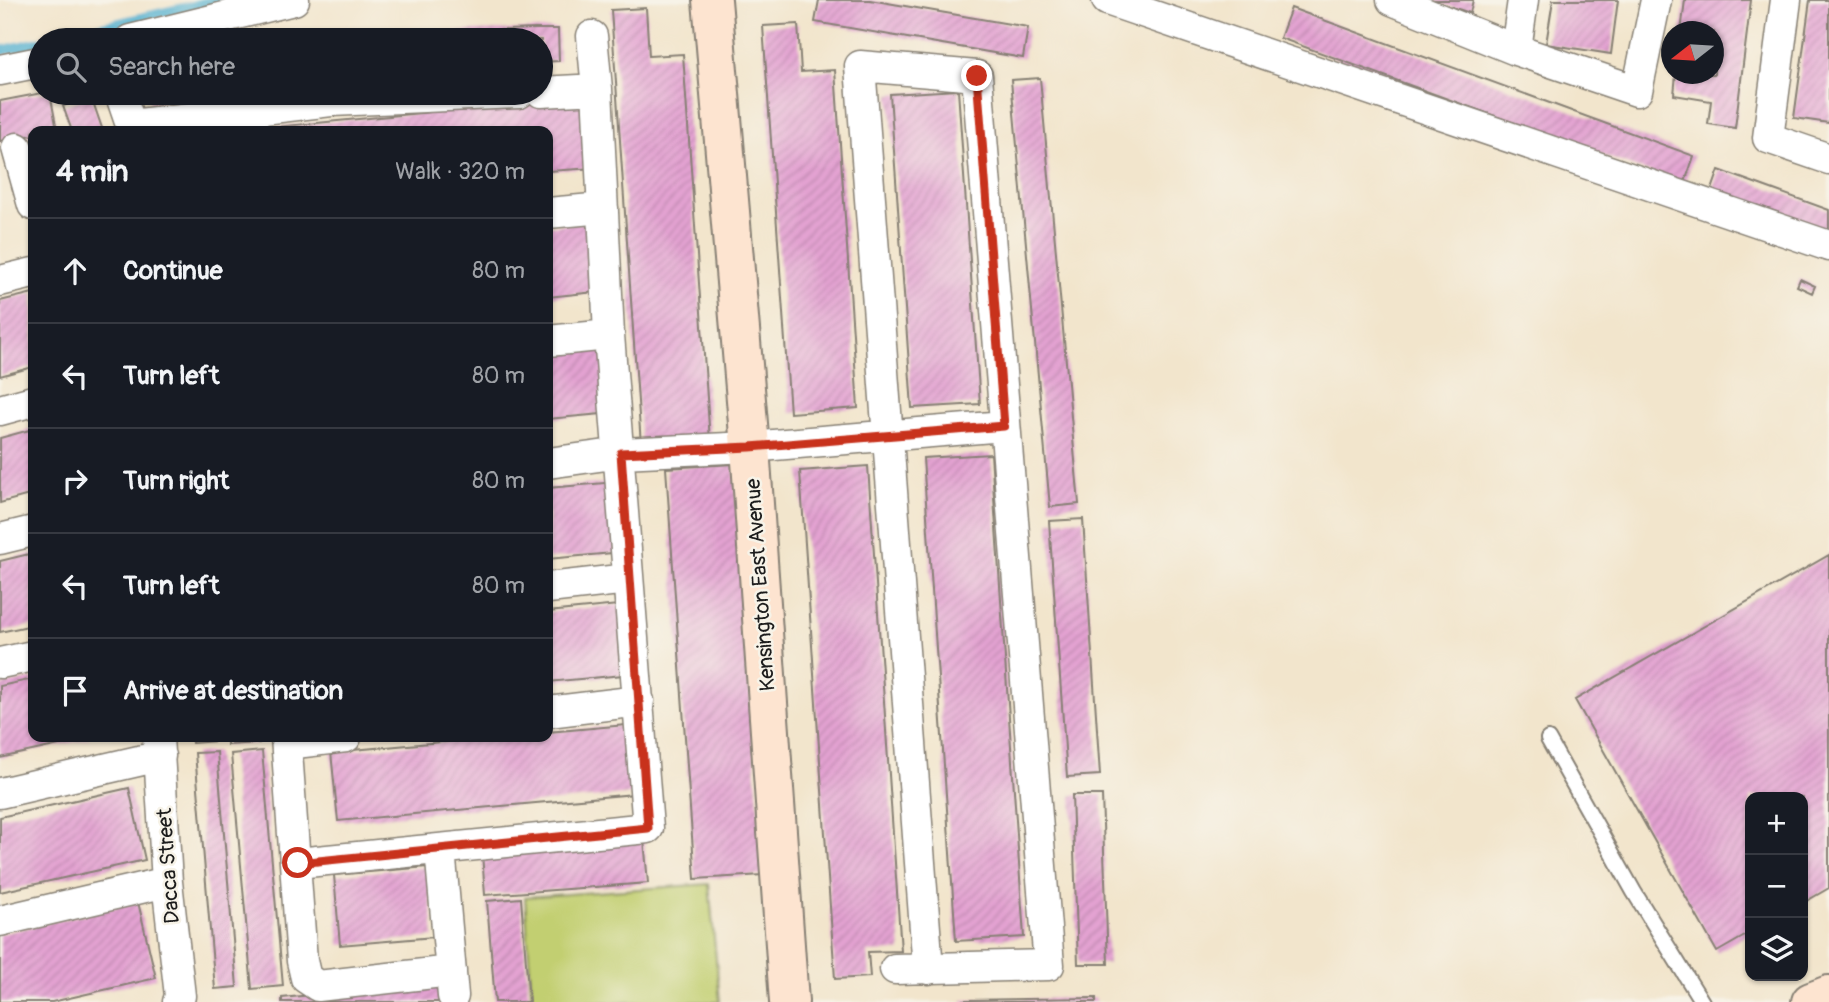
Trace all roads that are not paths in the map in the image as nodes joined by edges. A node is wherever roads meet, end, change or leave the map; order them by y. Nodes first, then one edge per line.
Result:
1 (294, 0) edge
2 (712, 0) edge
3 (1107, 0) edge
4 (1392, 0) edge
5 (1523, 0) edge
6 (1656, 0) edge
7 (1786, 0) edge
8 (179, 28) edge
9 (592, 36) dead end
10 (1516, 50) junction
11 (28, 64) edge
12 (0, 70) edge
13 (597, 89) junction
14 (553, 91) edge
15 (124, 105) edge
16 (302, 105) edge
17 (131, 126) edge
18 (147, 126) edge
19 (17, 147) edge
20 (1829, 159) edge
21 (28, 187) edge
22 (603, 208) junction
23 (553, 213) edge
24 (1829, 246) edge
25 (28, 274) edge
26 (0, 281) edge
27 (609, 335) junction
28 (553, 341) edge
29 (28, 402) edge
30 (0, 410) edge
31 (1004, 426) junction
32 (888, 436) junction
33 (750, 447) junction
34 (621, 453) junction
35 (553, 462) edge
36 (28, 532) edge
37 (0, 539) edge
38 (628, 579) junction
39 (553, 587) edge
40 (28, 657) edge
41 (0, 663) edge
42 (639, 701) junction
43 (553, 711) edge
44 (1548, 739) dead end
45 (287, 742) edge
46 (159, 746) edge
47 (0, 793) edge
48 (440, 849) junction
49 (298, 863) junction
50 (167, 882) junction
51 (0, 921) edge
52 (928, 969) junction
53 (895, 970) dead end
54 (1829, 995) edge
55 (179, 999) edge
56 (789, 1002) edge
57 (1702, 1002) edge
58 (1811, 1002) edge

1 - 8 street
2 - 33 street, Kensington East Avenue
3 - 24 street
4 - 10 street
5 - 10 street
6 - 10 street
7 - 20 street
9 - 13 street
11 - 12 street
13 - 14 street
13 - 22 street
15 - 17 street
16 - 18 street
19 - 21 street
22 - 23 street
22 - 27 street
25 - 26 street
27 - 28 street
27 - 34 street
29 - 30 street
31 - 32 street
31 - 32 street
31 - 52 street
32 - 33 street
32 - 52 street
33 - 34 street
33 - 56 street, Kensington East Avenue
34 - 35 street
34 - 38 street
36 - 37 street
38 - 39 street
38 - 42 street
40 - 41 street
42 - 43 street
42 - 48 street
44 - 57 lane
45 - 49 street
46 - 47 street
46 - 50 street, Dacca Street
48 - 49 street
48 - 49 street
50 - 51 street
50 - 55 street, Dacca Street
52 - 53 street
54 - 58 street

